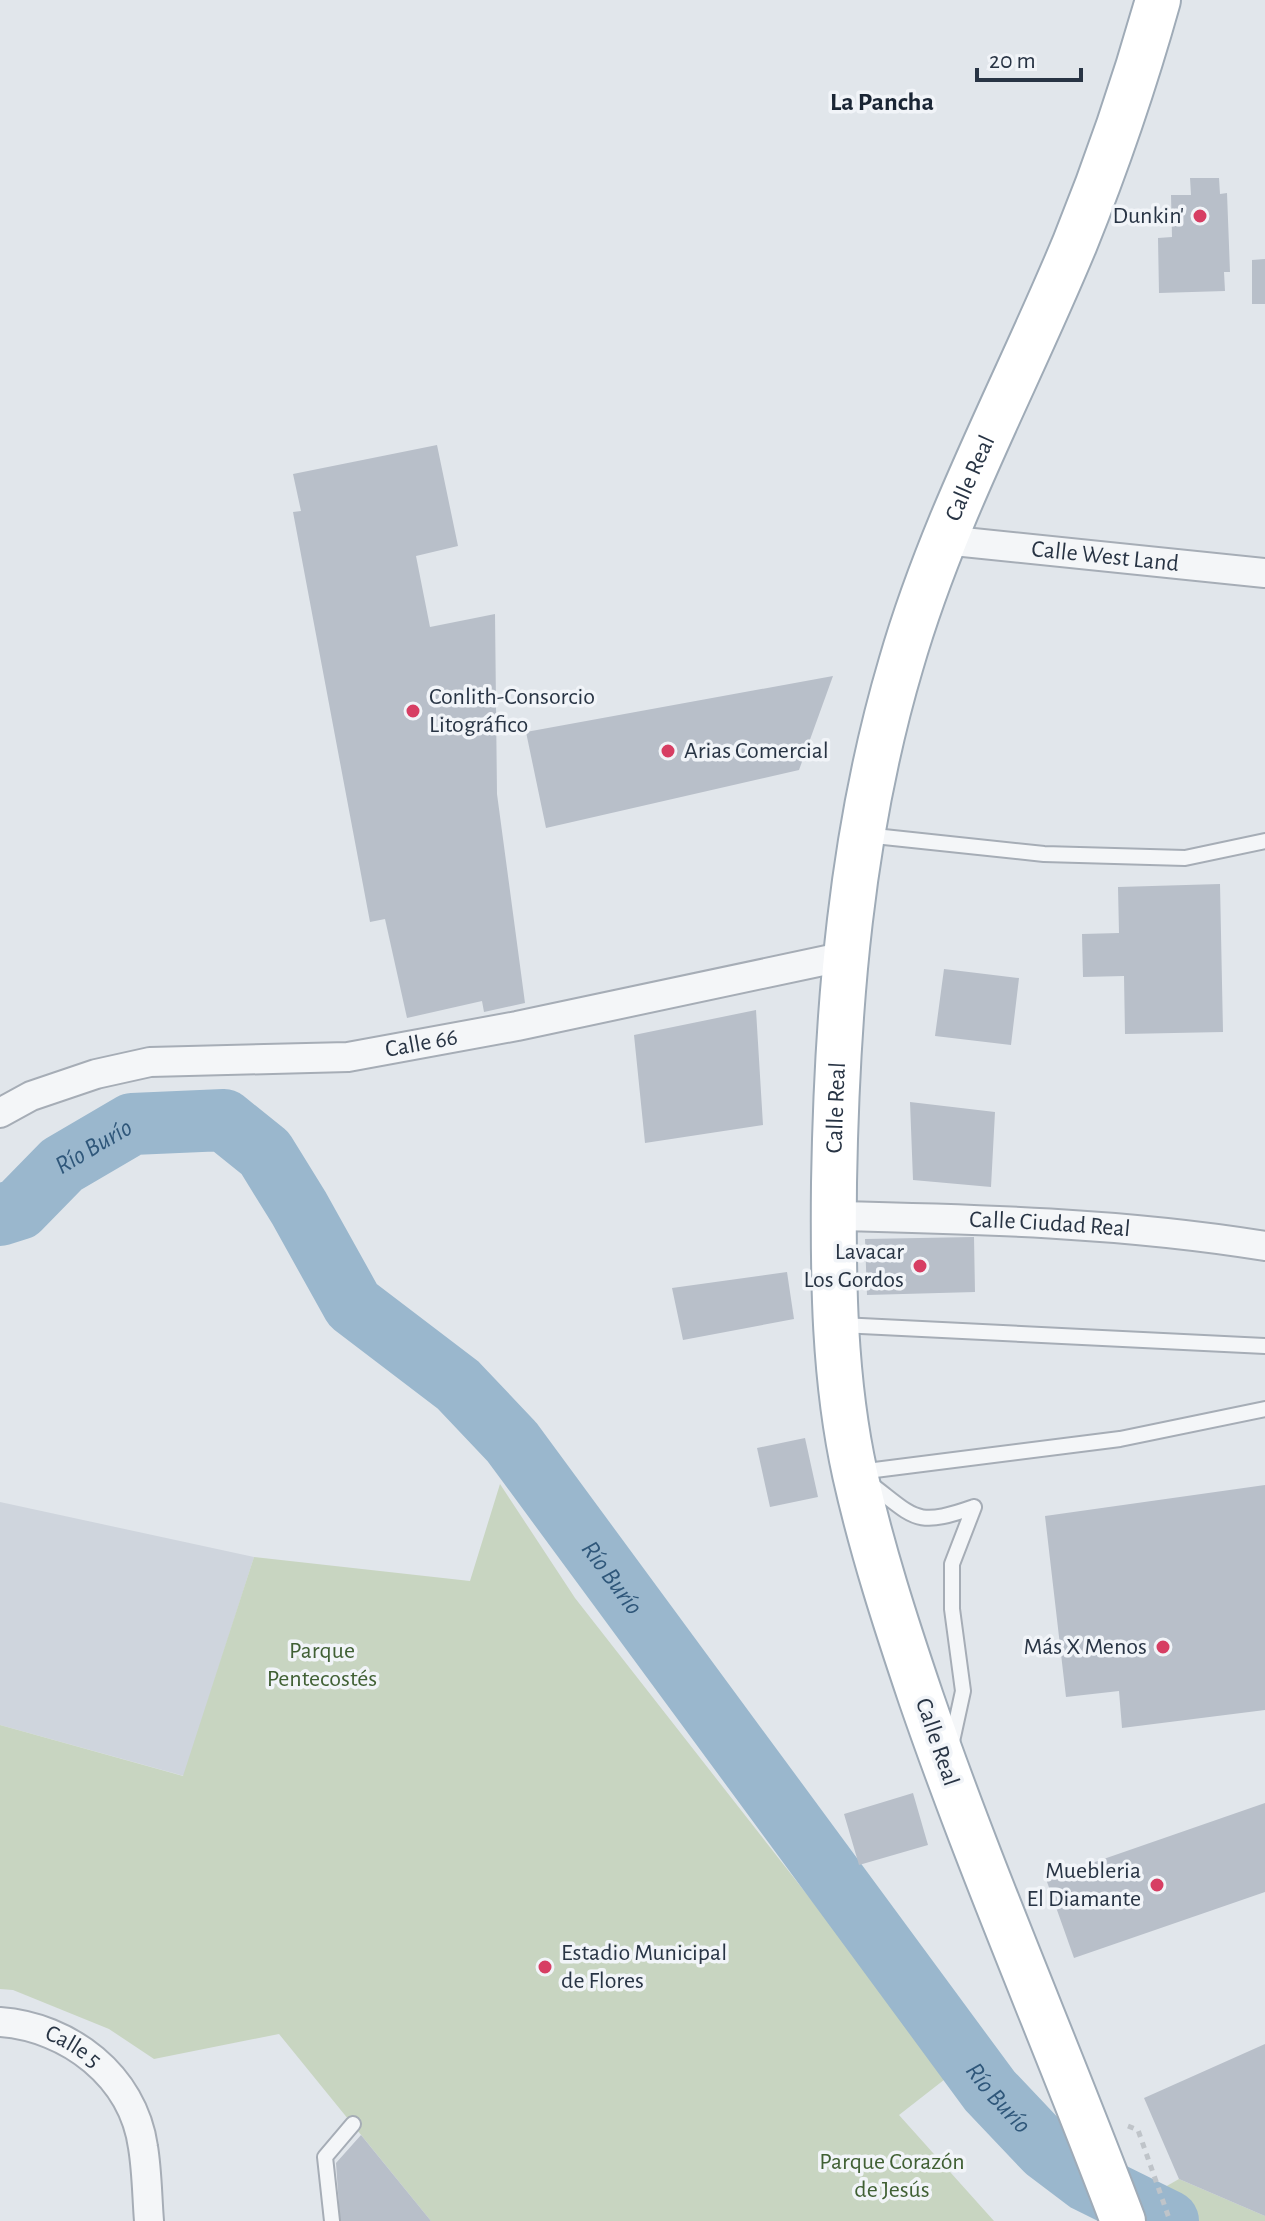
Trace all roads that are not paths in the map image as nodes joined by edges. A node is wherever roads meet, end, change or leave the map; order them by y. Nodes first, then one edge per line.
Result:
1 (1158, 0) edge
2 (944, 540) junction
3 (1265, 573) edge
4 (861, 834) junction
5 (1265, 841) edge
6 (846, 956) junction
7 (0, 1113) edge
8 (834, 1216) junction
9 (1265, 1246) edge
10 (836, 1325) junction
11 (1265, 1346) edge
12 (1265, 1409) edge
13 (855, 1472) junction
14 (946, 1770) junction
15 (0, 2022) edge
16 (353, 2124) dead end
17 (149, 2221) edge
18 (332, 2221) edge
19 (1123, 2221) edge

1 - 2 main road, Calle Real
2 - 3 street, Calle West Land
2 - 4 main road, Calle Real
4 - 5 lane
4 - 6 main road, Calle Real
6 - 7 street, Calle 66
6 - 8 main road, Calle Real
8 - 9 street, Calle Ciudad Real
8 - 10 main road, Calle Real
10 - 11 lane
10 - 13 main road, Calle Real
12 - 13 lane
13 - 14 main road, Calle Real
13 - 14 lane
14 - 19 main road, Calle Real
15 - 17 street, Calle 5
16 - 18 lane

